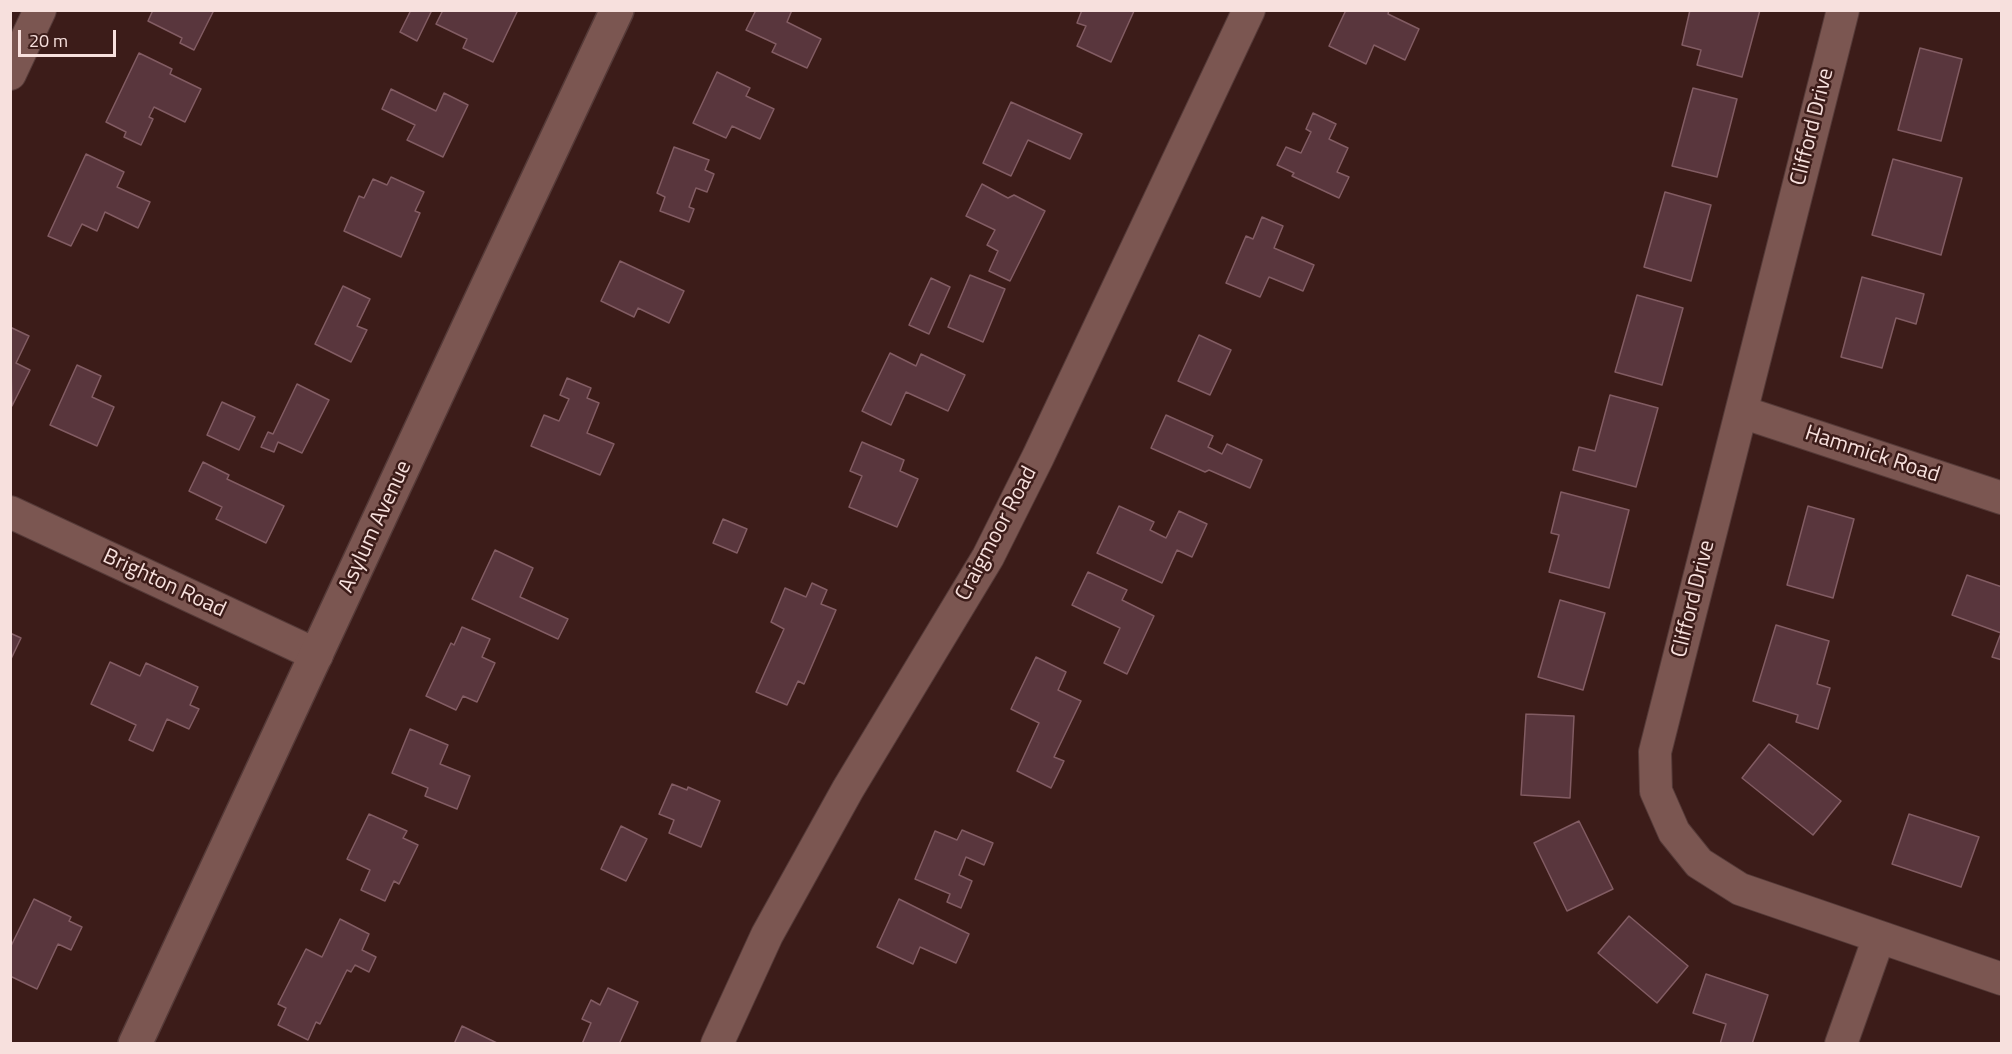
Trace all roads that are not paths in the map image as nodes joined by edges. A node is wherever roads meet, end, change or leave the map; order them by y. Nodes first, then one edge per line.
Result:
1 (40, 10) edge
2 (617, 10) edge
3 (1249, 10) edge
4 (1843, 10) edge
5 (10, 74) edge
6 (1742, 412) junction
7 (2001, 498) edge
8 (10, 512) edge
9 (317, 655) junction
10 (1879, 937) junction
11 (2001, 978) edge
12 (135, 1044) edge
13 (717, 1044) edge
14 (1842, 1044) edge

1 - 5 street
2 - 9 main road, Asylum Avenue
3 - 13 street, Craigmoor Road
4 - 6 street, Clifford Drive
6 - 7 street, Hammick Road
6 - 10 street, Clifford Drive
8 - 9 street, Brighton Road
9 - 12 main road, Asylum Avenue
10 - 11 street, Clifford Drive
10 - 14 street

